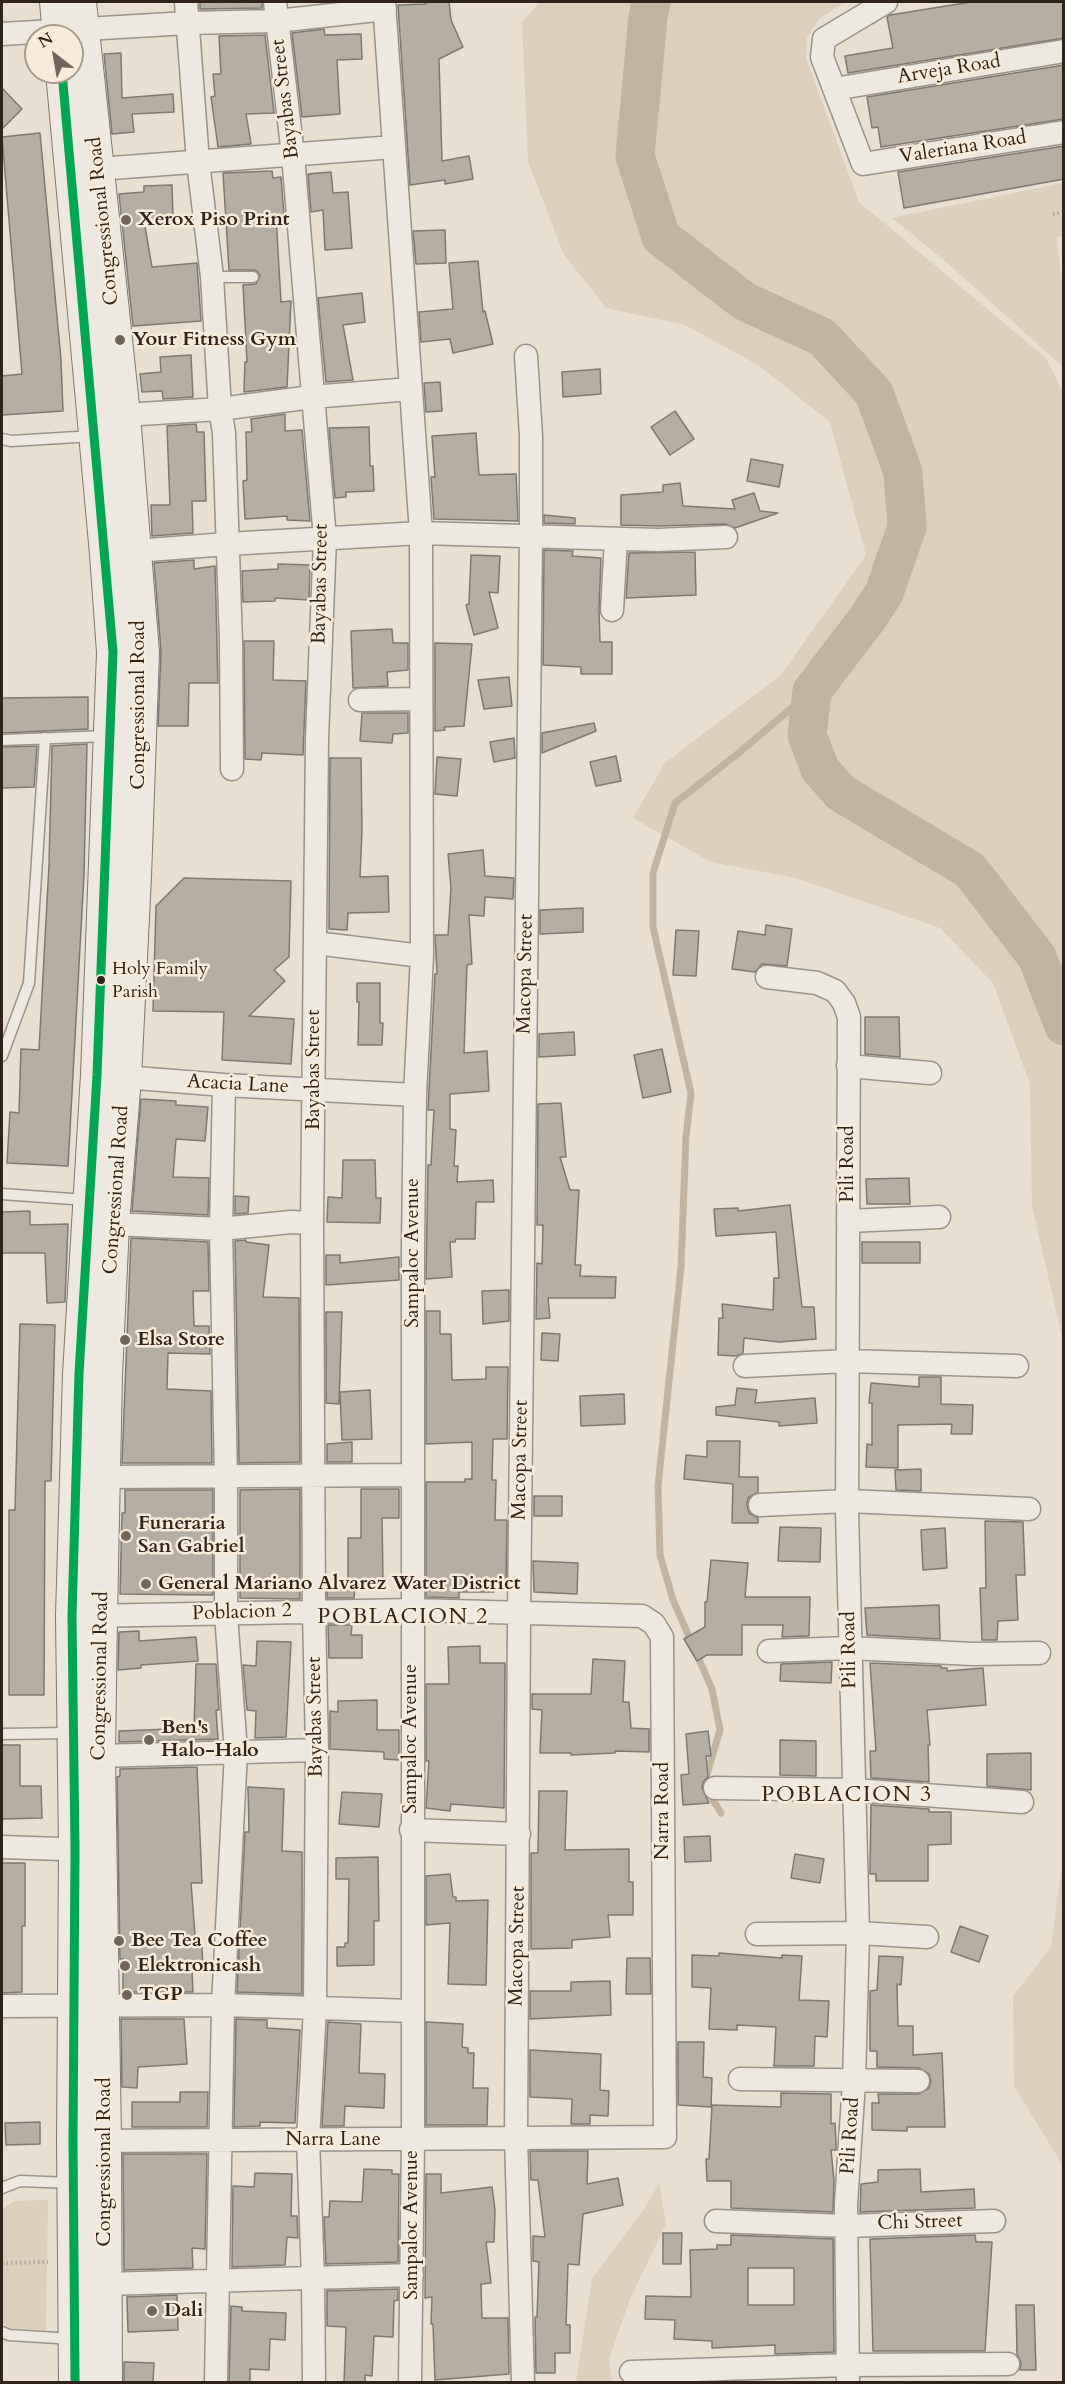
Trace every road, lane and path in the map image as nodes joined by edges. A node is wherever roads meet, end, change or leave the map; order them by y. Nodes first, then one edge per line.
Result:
1 (886, 2) edge
2 (384, 5) edge
3 (276, 11) edge
4 (187, 12) edge
5 (67, 19) edge
6 (2, 33) edge
7 (1064, 51) edge
8 (64, 84) edge
9 (834, 89) junction
10 (1064, 132) edge
11 (394, 147) junction
12 (292, 155) junction
13 (198, 162) junction
14 (98, 169) junction
15 (1064, 212) edge
16 (1053, 214) dead end
17 (253, 277) dead end
18 (212, 278) junction
19 (526, 356) dead end
20 (410, 389) junction
21 (312, 397) junction
22 (220, 409) junction
23 (124, 415) junction
24 (95, 436) junction
25 (2, 439) edge
26 (421, 533) junction
27 (531, 537) junction
28 (726, 537) dead end
29 (325, 539) junction
30 (616, 539) junction
31 (227, 544) junction
32 (120, 552) junction
33 (612, 610) dead end
34 (420, 699) junction
35 (360, 700) dead end
36 (110, 736) junction
37 (45, 738) junction
38 (2, 740) edge
39 (232, 769) dead end
40 (315, 943) junction
41 (422, 956) junction
42 (767, 977) dead end
43 (2, 1056) edge
44 (848, 1066) junction
45 (930, 1073) dead end
46 (111, 1076) junction
47 (224, 1085) junction
48 (314, 1089) junction
49 (415, 1095) junction
50 (2, 1194) edge
51 (89, 1200) junction
52 (939, 1217) dead end
53 (848, 1221) junction
54 (312, 1223) junction
55 (113, 1224) junction
56 (221, 1229) junction
57 (848, 1361) junction
58 (745, 1366) dead end
59 (1017, 1366) dead end
60 (412, 1474) junction
61 (315, 1475) junction
62 (105, 1477) junction
63 (226, 1478) junction
64 (848, 1501) junction
65 (760, 1505) dead end
66 (1029, 1509) dead end
67 (412, 1610) junction
68 (314, 1611) junction
69 (226, 1614) junction
70 (519, 1614) junction
71 (87, 1616) junction
72 (849, 1648) junction
73 (769, 1651) dead end
74 (1039, 1653) dead end
75 (74, 1733) junction
76 (2, 1734) edge
77 (317, 1749) junction
78 (236, 1752) junction
79 (99, 1756) junction
80 (716, 1788) dead end
81 (854, 1790) junction
82 (1022, 1802) dead end
83 (411, 1830) junction
84 (519, 1834) junction
85 (2, 1847) edge
86 (88, 1850) junction
87 (858, 1933) junction
88 (757, 1934) dead end
89 (927, 1937) dead end
90 (89, 2005) junction
91 (223, 2005) junction
92 (2, 2006) edge
93 (315, 2007) junction
94 (413, 2011) junction
95 (740, 2079) dead end
96 (854, 2082) junction
97 (918, 2082) dead end
98 (665, 2137) joint
99 (413, 2139) junction
100 (516, 2139) junction
101 (221, 2140) junction
102 (308, 2140) junction
103 (105, 2141) junction
104 (73, 2142) junction
105 (89, 2182) junction
106 (2, 2188) edge
107 (716, 2221) dead end
108 (994, 2221) dead end
109 (846, 2226) junction
110 (52, 2262) dead end
111 (2, 2263) edge
112 (412, 2275) junction
113 (313, 2278) junction
114 (217, 2280) junction
115 (106, 2284) junction
116 (2, 2332) edge
117 (90, 2339) junction
118 (1008, 2364) dead end
119 (631, 2372) dead end
120 (848, 2374) edge
121 (75, 2382) edge
122 (106, 2382) edge
123 (216, 2382) edge
124 (314, 2382) edge
125 (410, 2382) edge
126 (523, 2382) edge

1 - 9 street
2 - 3 street
2 - 11 street, Sampaloc Avenue
3 - 4 street
3 - 12 street, Bayabas Street
4 - 5 street
4 - 13 street
5 - 6 street
5 - 14 main road, Congressional Road
7 - 9 street, Arveja Road
8 - 24 main road, Congressional Road
9 - 10 street, Valeriana Road
11 - 12 street
11 - 20 street, Sampaloc Avenue
12 - 13 street
12 - 21 street, Bayabas Street
13 - 14 street
13 - 18 street
14 - 23 main road, Congressional Road
15 - 16 path
17 - 18 lane
18 - 22 street
19 - 27 street, Macopa Street
20 - 21 street
20 - 26 street, Sampaloc Avenue
21 - 22 street
21 - 29 street, Bayabas Street
22 - 23 street
22 - 31 street
23 - 32 main road, Congressional Road
24 - 25 lane
24 - 32 main road, Congressional Road
26 - 27 street
26 - 29 street
26 - 34 street, Sampaloc Avenue
27 - 30 street
27 - 70 street, Macopa Street
28 - 30 street
29 - 31 street
29 - 40 street, Bayabas Street
30 - 33 street
31 - 32 street
31 - 39 street
32 - 36 main road, Congressional Road
32 - 46 main road, Congressional Road
34 - 35 street
34 - 41 street, Sampaloc Avenue
36 - 37 lane
36 - 46 main road, Congressional Road
37 - 38 lane
37 - 43 lane
40 - 41 street
40 - 48 street, Bayabas Street
41 - 49 street, Sampaloc Avenue
42 - 44 street, Pili Road
44 - 45 street
44 - 53 street, Pili Road
46 - 47 street, Acacia Lane
46 - 51 main road, Congressional Road
46 - 55 main road, Congressional Road
47 - 48 street, Acacia Lane
47 - 56 street
48 - 49 street, Acacia Lane
48 - 54 street, Bayabas Street
49 - 60 street, Sampaloc Avenue
50 - 51 lane
51 - 71 main road, Congressional Road
52 - 53 street
53 - 57 street, Pili Road
54 - 56 street
54 - 61 street, Bayabas Street
55 - 56 street
55 - 62 main road, Congressional Road
56 - 63 street
57 - 58 street
57 - 59 street
57 - 64 street, Pili Road
60 - 61 street
60 - 67 street, Sampaloc Avenue
61 - 63 street
61 - 68 street, Bayabas Street
62 - 63 street
62 - 71 main road, Congressional Road
63 - 69 street
64 - 65 street
64 - 66 street
64 - 72 street, Pili Road
67 - 68 street, Poblacion 2
67 - 70 street, Poblacion 2
67 - 83 street, Sampaloc Avenue
68 - 69 street, Poblacion 2
68 - 77 street, Bayabas Street
69 - 71 street, Poblacion 2
69 - 78 street
70 - 84 street, Macopa Street
70 - 98 street, Narra Road
71 - 75 main road, Congressional Road
71 - 79 main road, Congressional Road
72 - 73 street
72 - 74 street
72 - 81 street, Pili Road
75 - 76 lane
75 - 86 main road, Congressional Road
77 - 78 street
77 - 93 street, Bayabas Street
78 - 79 street
78 - 91 street
79 - 86 main road, Congressional Road
80 - 81 street
81 - 82 street
81 - 87 street, Pili Road
83 - 84 street
83 - 94 street, Sampaloc Avenue
84 - 100 street, Macopa Street
85 - 86 street
86 - 90 main road, Congressional Road
87 - 88 street
87 - 89 street
87 - 96 street, Pili Road
90 - 91 street
90 - 92 street
90 - 103 main road, Congressional Road
90 - 104 main road, Congressional Road
91 - 93 street
91 - 101 street
93 - 94 street
93 - 102 street, Bayabas Street
94 - 99 street, Sampaloc Avenue
95 - 96 street
96 - 97 street
96 - 109 street, Pili Road
98 - 100 street, Narra Lane
99 - 100 street, Narra Lane
99 - 102 street, Narra Lane
99 - 112 street, Sampaloc Avenue
100 - 126 street, Macopa Street
101 - 102 street, Narra Lane
101 - 103 street, Narra Lane
101 - 114 street
102 - 113 street, Bayabas Street
103 - 104 street, Narra Lane
103 - 105 main road, Congressional Road
104 - 105 main road, Congressional Road
105 - 106 lane
105 - 115 main road, Congressional Road
105 - 117 main road, Congressional Road
107 - 109 street, Chi Street
108 - 109 street, Chi Street
109 - 120 street, Pili Road
110 - 111 path
112 - 113 street
112 - 125 street, Sampaloc Avenue
113 - 114 street
113 - 124 street, Bayabas Street
114 - 115 street
114 - 123 street
115 - 117 main road, Congressional Road
116 - 117 lane
117 - 121 main road, Congressional Road
117 - 122 main road, Congressional Road
118 - 120 street
119 - 120 street

